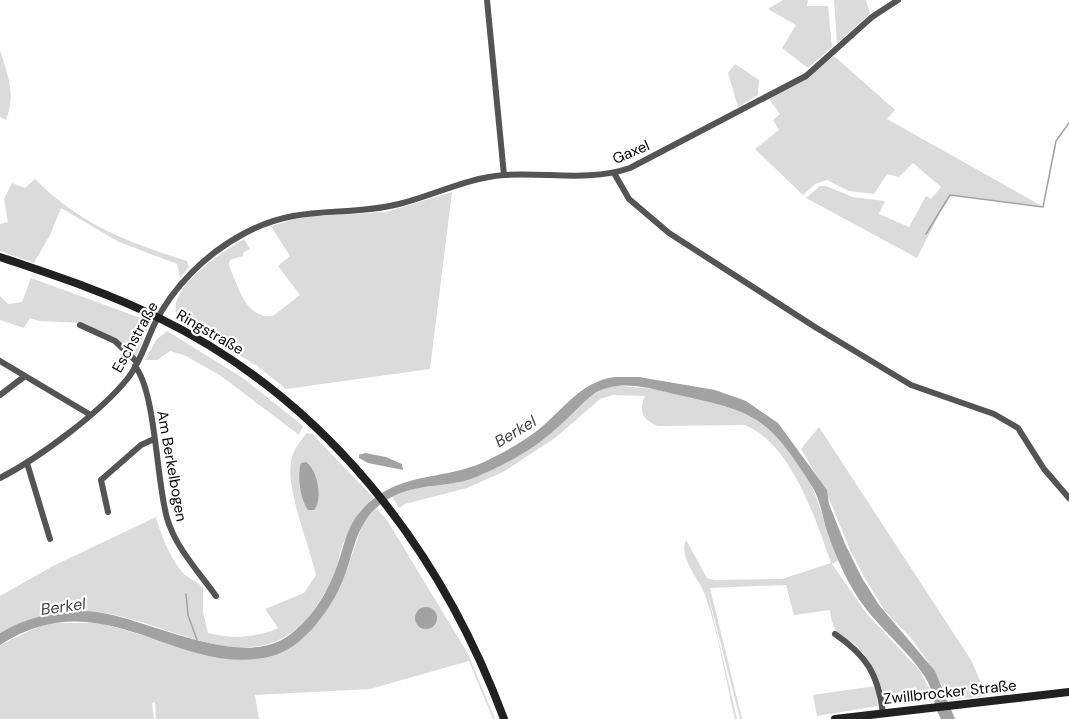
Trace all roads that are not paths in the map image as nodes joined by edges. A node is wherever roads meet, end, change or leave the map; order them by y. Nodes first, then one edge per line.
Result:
1 (488, 0) edge
2 (898, 0) edge
3 (614, 173) junction
4 (504, 175) junction
5 (0, 257) edge
6 (158, 318) junction
7 (80, 325) dead end
8 (0, 361) edge
9 (136, 364) junction
10 (25, 376) junction
11 (0, 395) edge
12 (89, 414) junction
13 (154, 439) junction
14 (27, 463) junction
15 (0, 478) edge
16 (1069, 498) edge
17 (108, 512) dead end
18 (50, 539) dead end
19 (216, 596) dead end
20 (835, 634) dead end
21 (1069, 692) edge
22 (883, 713) junction
23 (503, 717) edge
24 (835, 719) edge

1 - 4 street
2 - 3 street, Gaxel
3 - 4 street, Gaxel
3 - 16 street
4 - 6 street, Eschstraße
5 - 6 main road, Ringstraße
6 - 9 street, Eschstraße
6 - 23 main road, Ringstraße
7 - 9 street
8 - 10 street
9 - 12 street, Eschstraße
9 - 13 street, Am Berkelbogen
10 - 11 street
10 - 12 street
12 - 14 street, Eschstraße
13 - 17 street
13 - 19 street, Am Berkelbogen
14 - 15 street, Eschstraße
14 - 18 street
20 - 22 street
21 - 22 main road, Zwillbrocker Straße
22 - 24 main road, Zwillbrocker Straße

